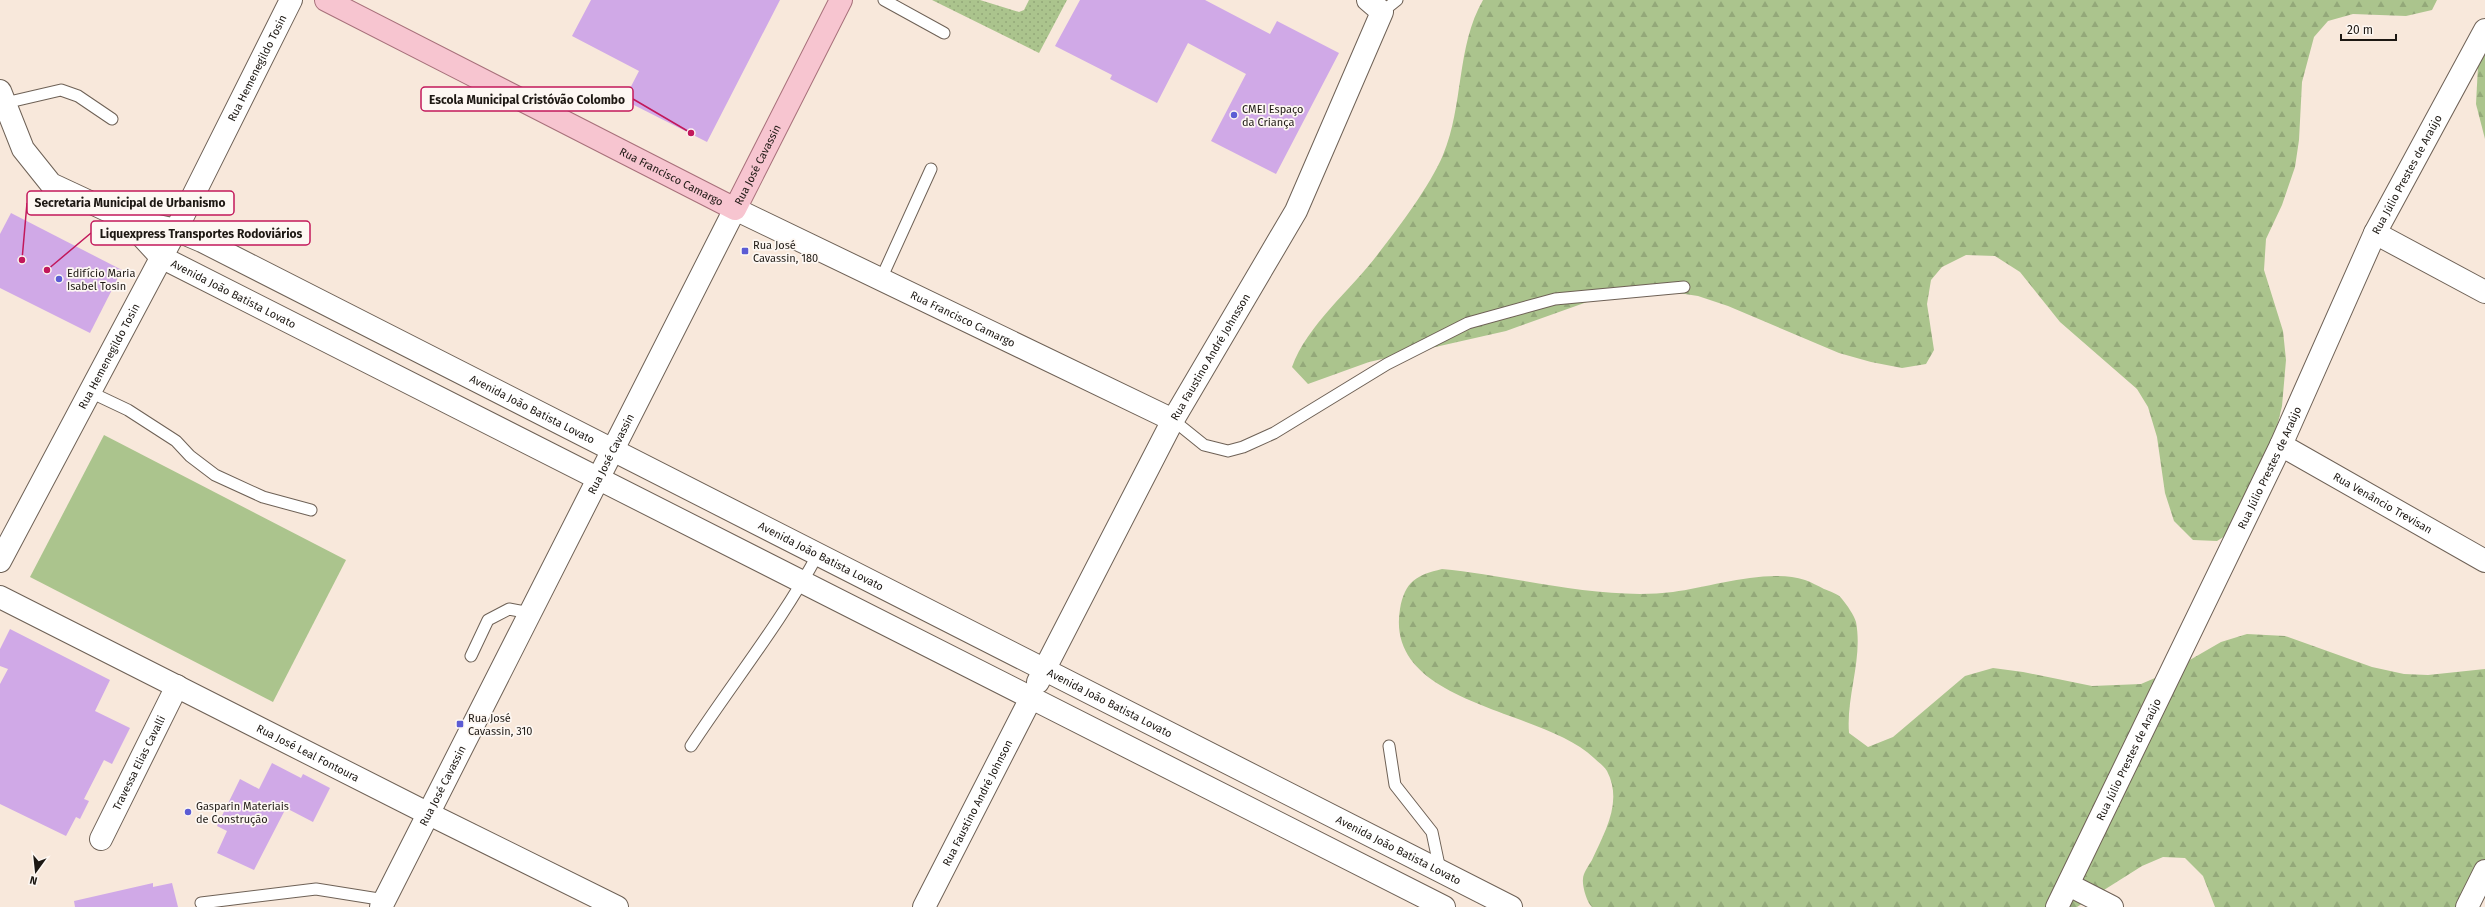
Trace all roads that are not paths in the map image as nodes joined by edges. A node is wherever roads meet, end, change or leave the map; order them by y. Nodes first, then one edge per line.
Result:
1 (291, 0) edge
2 (326, 0) edge
3 (841, 0) edge
4 (884, 0) edge
5 (1382, 4) edge
6 (2485, 30) edge
7 (944, 33) dead end
8 (2, 97) edge
9 (112, 119) dead end
10 (931, 169) dead end
11 (735, 209) junction
12 (126, 219) junction
13 (176, 230) junction
14 (2375, 233) junction
15 (161, 257) junction
16 (881, 279) junction
17 (1684, 287) dead end
18 (2485, 292) edge
19 (90, 392) junction
20 (1173, 420) junction
21 (2281, 445) junction
22 (613, 450) junction
23 (598, 479) junction
24 (700, 494) junction
25 (311, 510) dead end
26 (686, 523) junction
27 (818, 554) junction
28 (0, 560) edge
29 (2485, 561) edge
30 (803, 582) junction
31 (0, 597) edge
32 (530, 613) junction
33 (470, 656) dead end
34 (1045, 670) junction
35 (177, 686) junction
36 (1031, 698) junction
37 (691, 746) dead end
38 (1389, 746) dead end
39 (429, 814) junction
40 (101, 840) dead end
41 (1441, 871) junction
42 (2485, 871) edge
43 (2069, 885) junction
44 (201, 903) dead end
45 (383, 904) edge
46 (617, 907) edge
47 (924, 907) edge
48 (1444, 907) edge
49 (1511, 907) edge
50 (2057, 907) edge
51 (2112, 907) edge
52 (2467, 907) edge

1 - 13 street, Rua Hemenegildo Tosin
2 - 11 main road, Rua Francisco Camargo
3 - 11 main road, Rua José Cavassin
4 - 7 lane
5 - 20 street, Rua Faustino André Johnsson
6 - 14 street, Rua Júlio Prestes de Araújo
8 - 9 lane
8 - 12 street, Avenida João Batista Lovato
10 - 16 lane
11 - 16 street, Rua Francisco Camargo
11 - 22 street, Rua José Cavassin
12 - 13 street, Avenida João Batista Lovato
12 - 15 street, Avenida João Batista Lovato
13 - 15 street, Rua Hemenegildo Tosin
13 - 22 street, Avenida João Batista Lovato
14 - 18 street
14 - 21 street, Rua Júlio Prestes de Araújo
15 - 19 street, Rua Hemenegildo Tosin
15 - 23 street, Avenida João Batista Lovato
16 - 20 street, Rua Francisco Camargo
17 - 20 lane
19 - 25 lane
19 - 28 street, Rua Hemenegildo Tosin
20 - 34 street, Rua Faustino André Johnsson
21 - 29 street, Rua Venâncio Trevisan
21 - 43 street, Rua Júlio Prestes de Araújo
22 - 23 street, Rua José Cavassin
22 - 24 street, Avenida João Batista Lovato
23 - 26 street, Avenida João Batista Lovato
23 - 32 street, Rua José Cavassin
24 - 26 street
24 - 27 street, Avenida João Batista Lovato
26 - 30 street, Avenida João Batista Lovato
27 - 30 lane
27 - 34 street, Avenida João Batista Lovato
30 - 36 street, Avenida João Batista Lovato
30 - 37 lane
31 - 35 street, Rua José Leal Fontoura
32 - 33 lane
32 - 39 street, Rua José Cavassin
34 - 36 street, Rua Faustino André Johnsson
34 - 41 street, Avenida João Batista Lovato
35 - 39 street, Rua José Leal Fontoura
35 - 40 street, Travessa Elias Cavalli
36 - 47 street, Rua Faustino André Johnson
36 - 48 street, Avenida João Batista Lovato
38 - 41 lane
39 - 45 street, Rua José Cavassin
39 - 46 street, Rua José Leal Fontoura
41 - 49 street, Avenida João Batista Lovato
42 - 52 street
43 - 50 street, Rua Júlio Prestes de Araújo
43 - 51 street
44 - 45 lane

